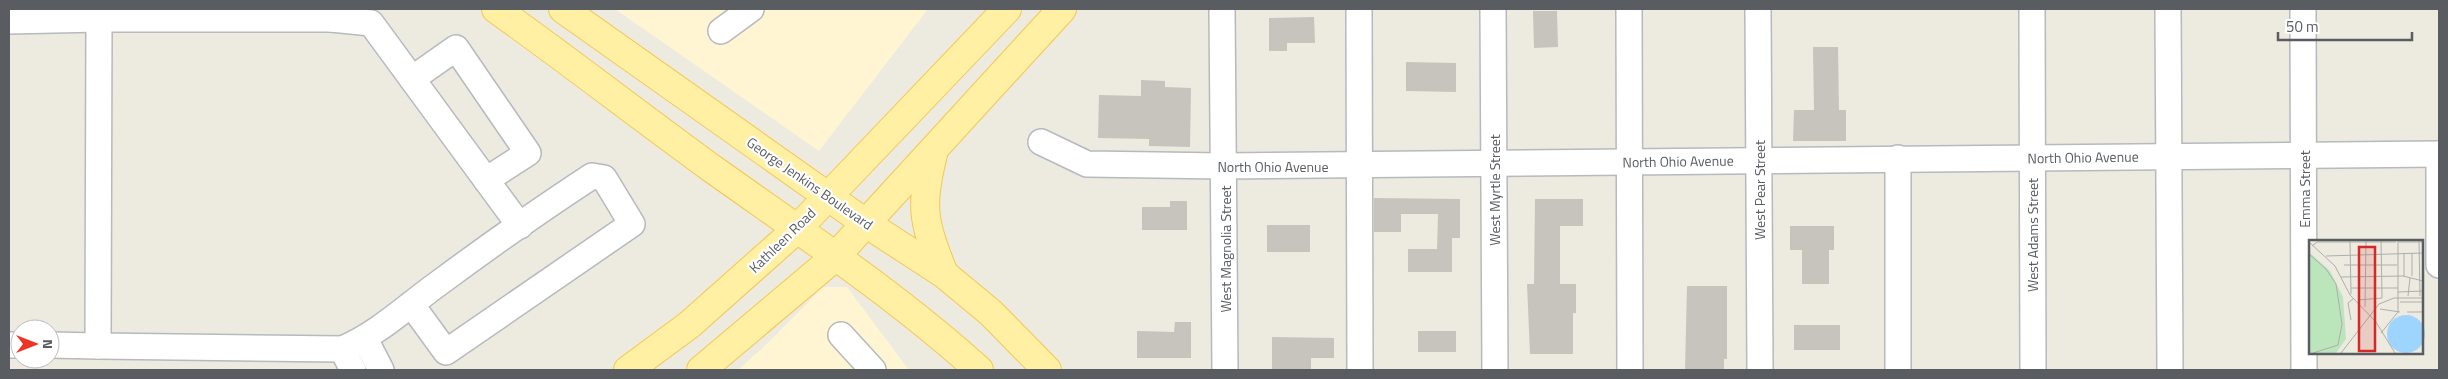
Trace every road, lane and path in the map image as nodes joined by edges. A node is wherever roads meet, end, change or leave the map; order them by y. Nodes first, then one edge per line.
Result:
1 (496, 9) edge
2 (563, 9) edge
3 (751, 9) edge
4 (1007, 9) edge
5 (1062, 9) edge
6 (1222, 9) edge
7 (1359, 9) edge
8 (1493, 9) edge
9 (1630, 9) edge
10 (1758, 9) edge
11 (2032, 9) edge
12 (2168, 9) edge
13 (2302, 9) edge
14 (52, 14) edge
15 (143, 14) edge
16 (331, 14) edge
17 (99, 19) junction
18 (9, 20) edge
19 (721, 31) dead end
20 (412, 79) junction
21 (1041, 142) dead end
22 (934, 148) junction
23 (2439, 154) edge
24 (2304, 155) junction
25 (2169, 156) junction
26 (2032, 157) junction
27 (1898, 158) junction
28 (1759, 160) junction
29 (1630, 162) junction
30 (1494, 164) junction
31 (1359, 165) junction
32 (1224, 166) junction
33 (486, 180) junction
34 (828, 195) junction
35 (864, 222) junction
36 (520, 226) junction
37 (797, 229) junction
38 (835, 257) junction
39 (2439, 265) edge
40 (944, 274) junction
41 (412, 304) junction
42 (841, 335) dead end
43 (365, 339) junction
44 (60, 345) edge
45 (98, 346) junction
46 (347, 360) edge
47 (381, 370) edge
48 (628, 370) edge
49 (701, 370) edge
50 (873, 370) edge
51 (979, 370) edge
52 (1047, 370) edge
53 (1225, 370) edge
54 (1360, 370) edge
55 (1495, 370) edge
56 (1630, 370) edge
57 (1760, 370) edge
58 (1898, 370) edge
59 (2033, 370) edge
60 (2170, 370) edge
61 (2304, 370) edge

1 - 37 main road
2 - 34 main road, George Jenkins Boulevard
3 - 19 street
4 - 34 main road, Kathleen Road
5 - 22 main road
6 - 32 street, West Magnolia Street
7 - 31 street
8 - 30 street, West Myrtle Street
9 - 29 street
10 - 28 street, West Pear Street
11 - 26 street, West Adams Street
12 - 25 street
13 - 24 street, Emma Street
14 - 17 street
14 - 18 street
15 - 16 street
15 - 17 street
16 - 20 street
17 - 45 street
20 - 33 street
20 - 33 street
21 - 32 street, North Ohio Avenue
22 - 35 main road
22 - 40 main road
23 - 24 street, North Ohio Avenue
23 - 39 street
24 - 25 street, North Ohio Avenue
24 - 61 street, Emma Street
25 - 26 street, North Ohio Avenue
25 - 60 street
26 - 27 street, North Ohio Avenue
26 - 59 street, West Adams Street
27 - 28 street, North Ohio Avenue
27 - 58 street
28 - 29 street, North Ohio Avenue
28 - 57 street, West Pear Street
29 - 30 street, North Ohio Avenue
29 - 56 street
30 - 31 street, North Ohio Avenue
30 - 55 street, West Myrtle Street
31 - 32 street, North Ohio Avenue
31 - 54 street
32 - 53 street, West Magnolia Street
33 - 36 street
34 - 35 main road, George Jenkins Boulevard
34 - 37 main road, Kathleen Road
35 - 38 main road
35 - 40 main road, George Jenkins Boulevard
36 - 41 street
36 - 41 street
37 - 38 main road
37 - 48 main road, Kathleen Road
38 - 49 main road
38 - 51 main road
40 - 52 main road, George Jenkins Boulevard
41 - 43 street
42 - 50 street
43 - 46 street
43 - 47 street
44 - 45 street
45 - 46 street

